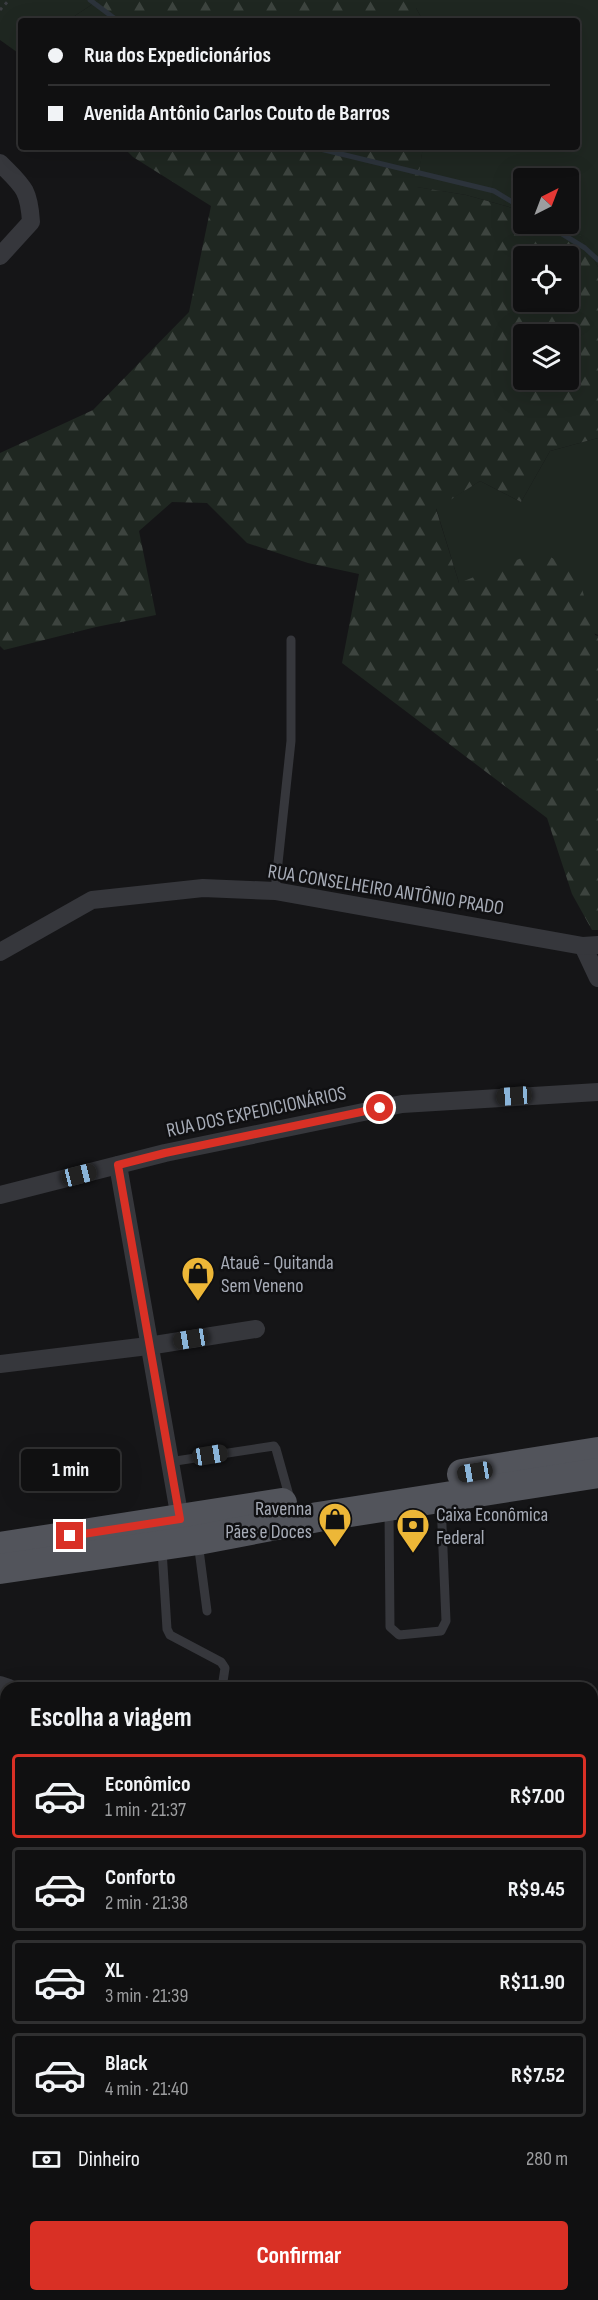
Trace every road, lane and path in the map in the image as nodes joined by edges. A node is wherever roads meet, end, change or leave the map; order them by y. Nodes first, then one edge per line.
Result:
1 (9, 0) edge
2 (0, 10) edge
3 (0, 163) edge
4 (0, 256) edge
5 (291, 640) dead end
6 (275, 891) junction
7 (591, 945) edge
8 (0, 951) edge
9 (598, 978) edge
10 (598, 1092) edge
11 (118, 1165) junction
12 (0, 1195) edge
13 (256, 1329) dead end
14 (148, 1346) junction
15 (0, 1364) edge
16 (598, 1452) edge
17 (169, 1462) junction
18 (598, 1473) edge
19 (441, 1498) junction
20 (291, 1502) junction
21 (389, 1506) junction
22 (189, 1530) junction
23 (161, 1544) junction
24 (0, 1547) edge
25 (0, 1569) edge
26 (207, 1611) dead end
27 (223, 1682) edge

1 - 2 path
3 - 4 street
5 - 6 lane
6 - 7 street, RUA CONSELHEIRO ANTÔNIO PRADO
6 - 8 street, RUA CONSELHEIRO ANTÔNIO PRADO
7 - 9 street
10 - 11 street, RUA DOS EXPEDICIONÁRIOS
11 - 12 street, RUA DOS EXPEDICIONÁRIOS
11 - 14 street
13 - 14 street
14 - 15 street
14 - 17 street
16 - 20 main road
17 - 20 lane
17 - 22 street
18 - 19 main road
19 - 21 main road
19 - 21 lane
20 - 22 main road
21 - 22 main road
22 - 23 main road
22 - 24 main road
22 - 26 lane
23 - 25 main road
23 - 27 lane

